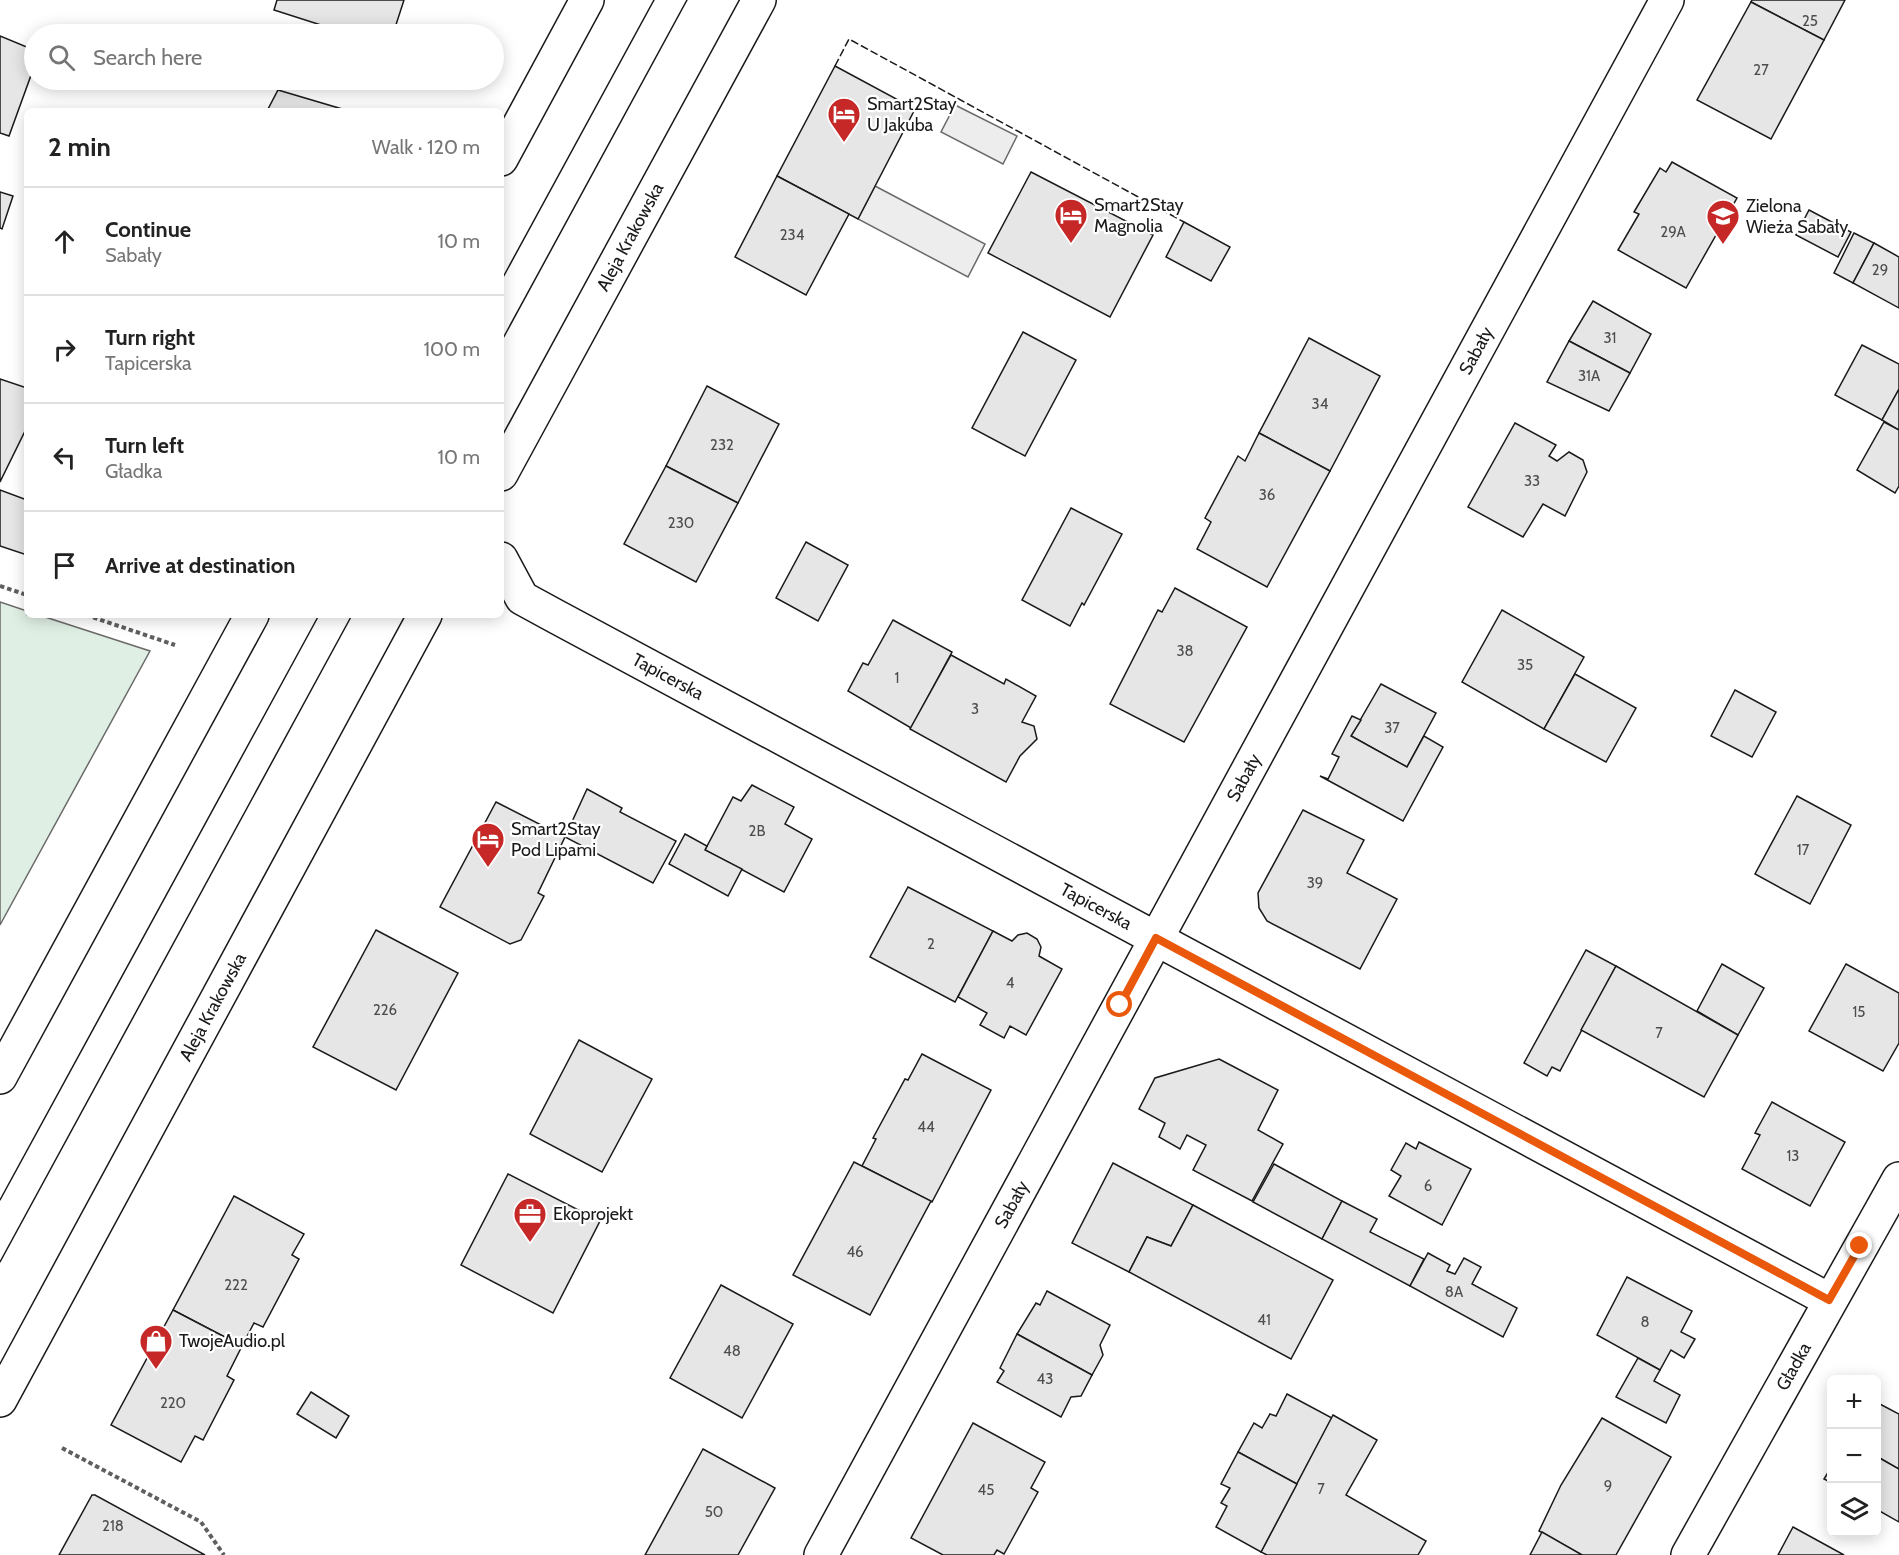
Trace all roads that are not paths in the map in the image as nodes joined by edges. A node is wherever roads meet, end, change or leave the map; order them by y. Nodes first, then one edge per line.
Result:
1 (587, 0) edge
2 (759, 0) edge
3 (1667, 0) edge
4 (504, 153) edge
5 (504, 468) edge
6 (504, 570) edge
7 (512, 598) edge
8 (250, 618) edge
9 (422, 618) edge
10 (1156, 938) junction
11 (0, 1077) edge
12 (1899, 1179) edge
13 (1829, 1300) junction
14 (0, 1400) edge
15 (821, 1555) edge
16 (1688, 1555) edge

1 - 4 street
2 - 5 street, Aleja Krakowska
3 - 10 street, Sabały
6 - 7 street, Tapicerska
7 - 10 street, Tapicerska
8 - 11 street
9 - 14 street, Aleja Krakowska
10 - 13 street, Tapicerska
10 - 15 street, Sabały
12 - 13 street, Gładka
13 - 16 street, Gładka

